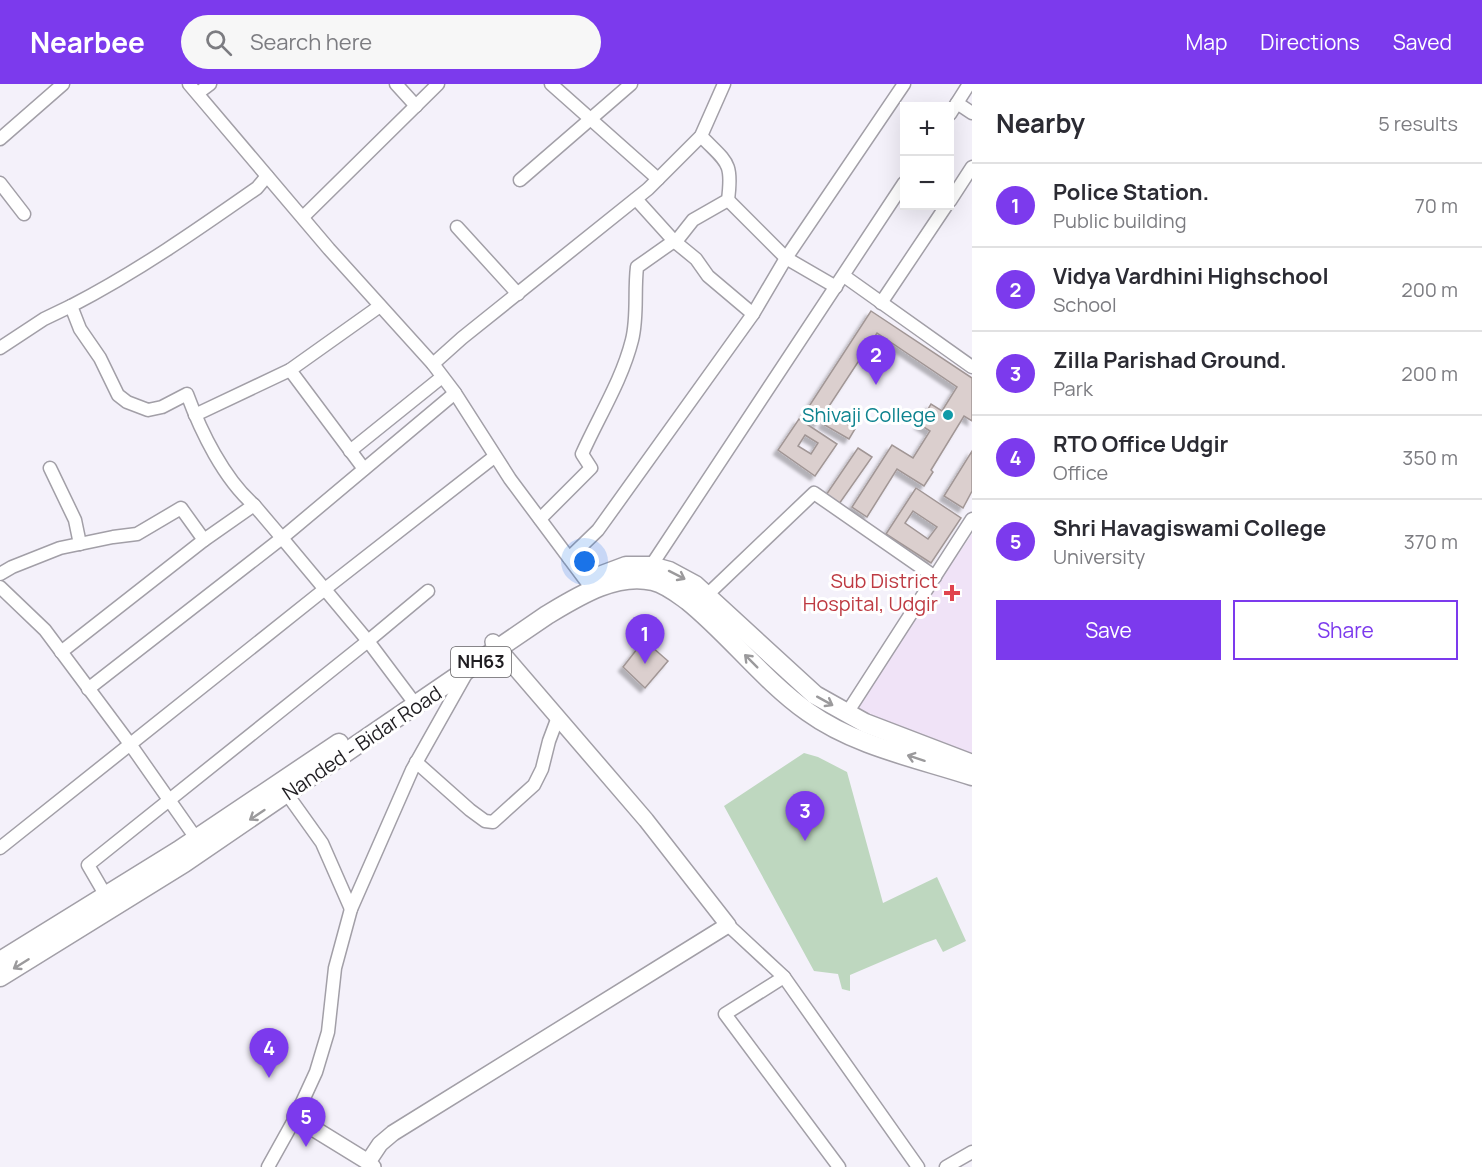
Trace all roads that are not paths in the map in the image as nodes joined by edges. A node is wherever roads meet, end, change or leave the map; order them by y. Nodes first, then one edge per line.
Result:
1 (63, 84) edge
2 (210, 84) edge
3 (396, 84) edge
4 (438, 84) edge
5 (551, 84) edge
6 (631, 84) edge
7 (724, 84) edge
8 (904, 84) edge
9 (969, 84) edge
10 (193, 88) edge
11 (957, 103) junction
12 (416, 106) junction
13 (954, 108) edge
14 (972, 113) edge
15 (591, 120) junction
16 (701, 136) junction
17 (0, 139) edge
18 (972, 167) edge
19 (267, 176) junction
20 (658, 179) junction
21 (520, 180) dead end
22 (0, 183) edge
23 (900, 189) edge
24 (954, 195) edge
25 (636, 199) junction
26 (728, 200) junction
27 (943, 210) edge
28 (24, 214) dead end
29 (303, 218) junction
30 (457, 227) dead end
31 (674, 241) junction
32 (786, 258) junction
33 (844, 276) junction
34 (836, 287) junction
35 (518, 294) junction
36 (881, 303) junction
37 (71, 306) junction
38 (380, 306) junction
39 (753, 314) junction
40 (0, 348) edge
41 (433, 364) junction
42 (972, 367) edge
43 (290, 370) junction
44 (442, 376) junction
45 (455, 393) junction
46 (195, 415) junction
47 (351, 451) junction
48 (495, 457) junction
49 (50, 468) dead end
50 (364, 470) junction
51 (254, 506) junction
52 (540, 519) junction
53 (972, 519) edge
54 (282, 538) junction
55 (204, 540) junction
56 (80, 544) junction
57 (569, 558) junction
58 (651, 566) junction
59 (0, 574) edge
60 (935, 577) junction
61 (586, 581) junction
62 (0, 587) edge
63 (325, 589) junction
64 (428, 591) dead end
65 (707, 595) junction
66 (368, 641) junction
67 (496, 645) junction
68 (61, 652) junction
69 (467, 672) junction
70 (88, 688) junction
71 (410, 697) junction
72 (847, 713) junction
73 (558, 717) junction
74 (130, 744) junction
75 (416, 762) junction
76 (972, 764) edge
77 (972, 776) edge
78 (284, 788) junction
79 (168, 800) junction
80 (200, 844) junction
81 (0, 848) edge
82 (106, 896) junction
83 (351, 909) junction
84 (728, 925) junction
85 (1, 958) edge
86 (0, 977) edge
87 (784, 977) junction
88 (295, 1118) junction
89 (972, 1152) edge
90 (371, 1165) edge
91 (268, 1167) edge
92 (839, 1167) edge
93 (918, 1167) edge
94 (946, 1167) edge

1 - 17 street
2 - 10 street
3 - 12 street
4 - 12 street
5 - 15 street
6 - 15 street
7 - 16 street
8 - 32 street
9 - 11 street
10 - 19 street
11 - 13 street
11 - 14 street
12 - 29 street
15 - 20 street
15 - 21 street
16 - 20 street
16 - 26 street
18 - 24 street
19 - 29 street
19 - 37 street
20 - 25 street
22 - 28 street
23 - 33 street
25 - 31 street
25 - 35 street
26 - 31 street
26 - 32 street
27 - 36 street
29 - 38 street
30 - 35 street
31 - 39 street
31 - 52 street
32 - 34 street
32 - 39 street
33 - 34 street
33 - 36 street
34 - 58 street
35 - 41 street
36 - 42 street
37 - 40 street
37 - 46 street
38 - 41 street
38 - 43 street
39 - 57 street
41 - 44 street
43 - 46 street
43 - 47 street
44 - 45 street
44 - 47 street
45 - 48 street
45 - 50 street
46 - 51 street
47 - 50 street
48 - 52 street
48 - 63 street
49 - 56 street
50 - 54 street
51 - 54 street
51 - 55 street
52 - 57 street
53 - 60 street
54 - 63 street
54 - 70 street
55 - 56 street
55 - 68 street
56 - 59 street
57 - 61 street
58 - 61 highway, Nanded - Bidar Road / NH63
58 -> 65 highway, Nanded - Bidar Road / NH63
60 - 65 street
60 - 72 street
61 - 67 highway, Nanded - Bidar Road / NH63
62 - 68 street
63 - 66 street
63 - 74 street
64 - 66 street
65 -> 72 highway, Nanded - Bidar Road / NH63
66 - 71 street
66 - 79 street
67 - 69 highway, Nanded - Bidar Road / NH63
67 - 71 highway, Nanded - Bidar Road / NH63
67 - 73 main road
77 -> 67 highway, Nanded - Bidar Road / NH63
68 - 70 street
69 - 75 street
69 - 78 highway, Nanded - Bidar Road / NH63
70 - 74 street
71 - 78 highway, Nanded - Bidar Road / NH63
72 - 76 highway, Nanded - Bidar Road / NH63
73 - 75 street
73 - 84 main road
74 - 79 street
74 - 81 street
75 - 83 street
78 - 80 highway, Nanded - Bidar Road / NH63
78 - 83 street
79 - 80 street
79 - 82 street
80 - 82 highway, Nanded - Bidar Road / NH63
80 -> 86 highway, Nanded - Bidar Road / NH63
82 - 85 highway, Nanded - Bidar Road / NH63
83 - 88 street
84 - 87 street
84 - 90 main road
87 - 92 street
87 - 93 street
88 - 90 main road
88 - 91 street
89 - 94 street

